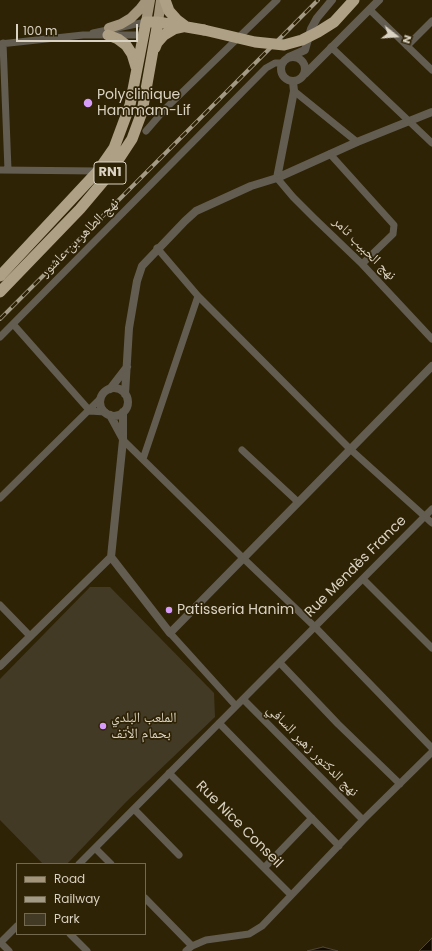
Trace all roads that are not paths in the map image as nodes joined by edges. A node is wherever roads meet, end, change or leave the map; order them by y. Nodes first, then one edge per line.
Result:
1 (148, 0) edge
2 (162, 0) edge
3 (165, 0) edge
4 (277, 0) edge
5 (332, 0) edge
6 (354, 0) edge
7 (379, 0) edge
8 (370, 10) junction
9 (432, 21) edge
10 (146, 22) junction
11 (158, 22) junction
12 (185, 26) junction
13 (108, 32) junction
14 (143, 35) junction
15 (155, 36) junction
16 (2, 44) edge
17 (407, 46) junction
18 (331, 47) junction
19 (152, 54) junction
20 (288, 58) junction
21 (282, 64) junction
22 (432, 70) edge
23 (137, 74) junction
24 (305, 74) junction
25 (293, 82) junction
26 (294, 91) junction
27 (432, 112) edge
28 (409, 121) junction
29 (146, 131) dead end
30 (357, 142) junction
31 (432, 143) edge
32 (330, 154) junction
33 (0, 170) edge
34 (8, 170) junction
35 (98, 171) junction
36 (277, 178) junction
37 (157, 248) junction
38 (362, 264) junction
39 (0, 276) edge
40 (0, 292) edge
41 (198, 296) junction
42 (13, 324) junction
43 (0, 337) edge
44 (432, 339) edge
45 (432, 366) edge
46 (127, 367) junction
47 (110, 389) junction
48 (125, 394) junction
49 (100, 399) junction
50 (90, 411) junction
51 (123, 412) junction
52 (107, 414) junction
53 (123, 440) junction
54 (350, 449) junction
55 (242, 450) dead end
56 (143, 459) junction
57 (0, 498) edge
58 (298, 502) junction
59 (432, 509) edge
60 (426, 516) junction
61 (432, 523) edge
62 (111, 557) junction
63 (243, 558) junction
64 (363, 579) junction
65 (0, 605) edge
66 (315, 627) junction
67 (170, 633) junction
68 (30, 636) junction
69 (432, 648) edge
70 (280, 662) junction
71 (0, 666) edge
72 (243, 699) junction
73 (236, 706) junction
74 (219, 723) junction
75 (432, 748) edge
76 (432, 752) edge
77 (169, 773) junction
78 (400, 784) junction
79 (134, 809) junction
80 (312, 818) junction
81 (363, 820) junction
82 (338, 846) junction
83 (95, 848) junction
84 (179, 855) dead end
85 (80, 863) edge
86 (110, 863) edge
87 (264, 868) junction
88 (291, 895) junction
89 (146, 899) edge
90 (16, 927) edge
91 (71, 935) edge
92 (0, 943) edge
93 (192, 946) junction
94 (9, 951) edge
95 (87, 951) edge
96 (186, 951) edge

1 - 10 main road, RN1
1 - 13 main road
2 - 11 main road, RN1
3 - 12 highway
4 - 29 street
5 - 20 street
6 - 12 highway, bridge
7 - 8 street
8 - 17 street
8 - 18 street
9 - 17 street
10 - 11 highway
10 - 13 street
10 - 14 highway, RN1
11 - 12 highway
11 - 15 highway, RN1
12 - 19 highway
13 - 14 street
13 - 16 street
13 - 23 highway
14 - 15 highway
14 - 23 highway, RN1
15 - 19 highway, RN1
16 - 34 street
17 - 22 street
18 - 24 street
18 - 28 street
19 - 40 highway, RN1
20 - 21 street
20 - 24 street
21 - 25 street
21 - 42 street, نهج الطاهر بن عاشور
23 - 35 highway, RN1
24 - 25 street
25 - 26 street
26 - 30 street
26 - 36 street
27 - 28 street
28 - 30 street
28 - 31 street
30 - 32 street
32 - 36 street
32 - 38 street
33 - 34 street
34 - 35 street
35 - 39 highway, RN1
36 - 37 street
36 - 38 street, نهج الحبيب ثامر
37 - 41 street
37 - 46 street
38 - 44 street, نهج الحبيب ثامر
41 - 54 street
41 - 56 street
42 - 43 street, نهج الطاهر بن عاشور
42 - 50 street
45 - 54 street
46 - 47 street
46 - 48 street
47 - 48 street
47 - 49 street
48 - 51 street
49 - 50 street
49 - 52 street
50 - 52 street
50 - 57 street
51 - 52 street
51 - 53 street
52 - 53 street
53 - 56 street
53 - 62 street
54 - 58 street
54 - 60 street
55 - 58 street
56 - 63 street
58 - 63 street
59 - 60 street, Rue Mendès France
60 - 61 street
60 - 64 street, Rue Mendès France
62 - 67 street
62 - 68 street
63 - 66 street
63 - 67 street
64 - 66 street, Rue Mendès France
64 - 69 street
65 - 68 street
66 - 70 street, Rue Mendès France
66 - 75 street
67 - 73 street
68 - 71 street
70 - 72 street, Rue Mendès France
70 - 78 street
72 - 73 street, Rue Mendès France
72 - 81 street, نهج الدكتور زهير السافي
73 - 74 street, Rue Mendès France
74 - 77 street, Rue Mendès France
74 - 80 street
76 - 78 street
77 - 79 street, Rue Mendès France
77 - 87 street, Rue Nice Conseil
78 - 81 street
79 - 83 street, Rue Mendès France
79 - 84 street
80 - 82 street
80 - 87 street
81 - 82 street
82 - 88 street
83 - 85 street, Rue Mendès France
83 - 86 street
87 - 88 street, Rue Nice Conseil
88 - 93 street
89 - 93 street
90 - 92 street
91 - 95 street
92 - 94 street
93 - 96 street

